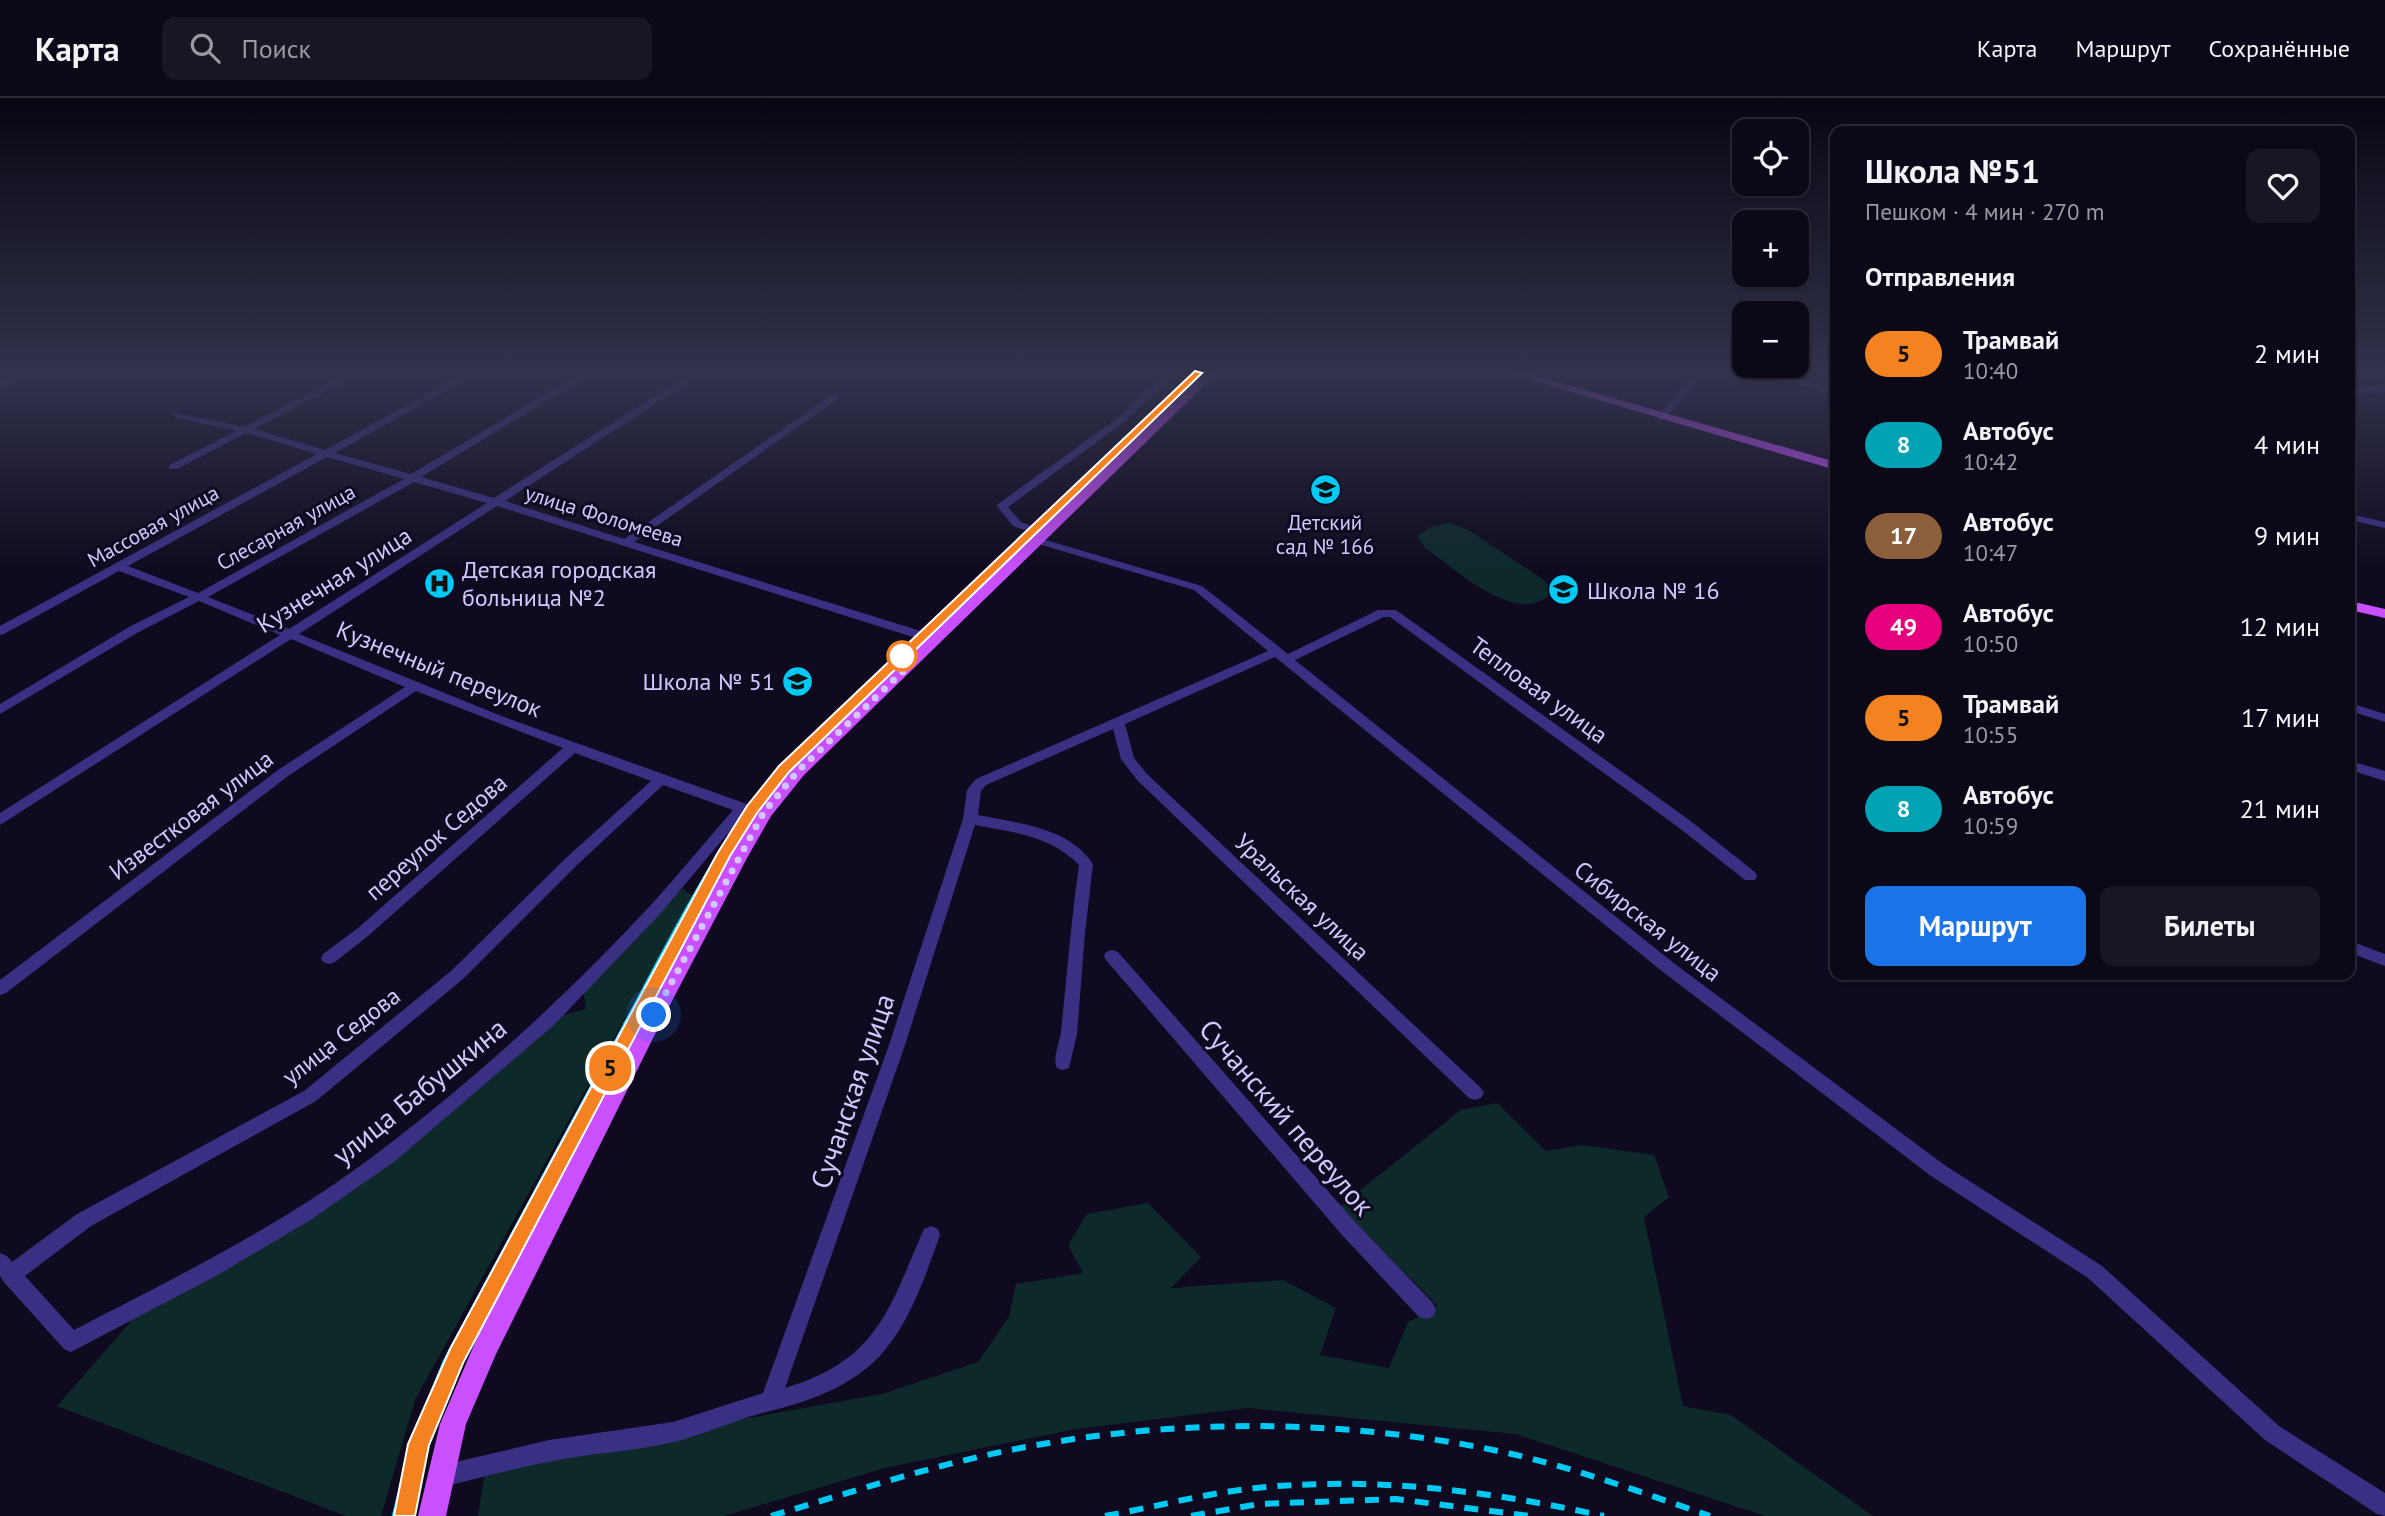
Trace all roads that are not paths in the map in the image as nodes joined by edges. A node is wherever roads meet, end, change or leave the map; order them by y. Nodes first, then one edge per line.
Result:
1 (227, 439) edge
2 (277, 439) edge
3 (350, 439) edge
4 (478, 439) edge
5 (594, 439) edge
6 (774, 439) edge
7 (1095, 439) edge
8 (1144, 439) edge
9 (1738, 439) edge
10 (324, 453) junction
11 (1830, 464) edge
12 (173, 467) dead end
13 (413, 478) junction
14 (496, 502) junction
15 (2355, 518) edge
16 (2385, 525) edge
17 (1043, 537) junction
18 (625, 543) junction
19 (120, 567) junction
20 (201, 596) junction
21 (2355, 606) edge
22 (2385, 614) edge
23 (0, 631) edge
24 (291, 632) junction
25 (936, 640) junction
26 (1283, 655) junction
27 (415, 686) junction
28 (2355, 709) edge
29 (0, 710) edge
30 (2385, 718) edge
31 (1118, 722) junction
32 (572, 748) junction
33 (2355, 767) edge
34 (2385, 776) edge
35 (660, 780) junction
36 (753, 810) junction
37 (970, 819) junction
38 (0, 820) edge
39 (1750, 876) dead end
40 (2355, 949) edge
41 (1112, 956) dead end
42 (329, 958) dead end
43 (2385, 960) edge
44 (0, 989) edge
45 (1063, 1063) dead end
46 (1475, 1093) dead end
47 (932, 1235) dead end
48 (5, 1268) edge
49 (1426, 1310) dead end
50 (769, 1401) junction
51 (435, 1498) edge
52 (2385, 1506) edge

1 - 12 street
2 - 10 street, улица Фоломеева
3 - 10 street, Массовая улица
4 - 13 street, Слесарная улица
5 - 14 street, Кузнечная улица
6 - 18 street
7 - 17 street, Сибирская улица
8 - 17 main road
9 - 11 main road
10 - 13 street, улица Фоломеева
10 - 19 street, Массовая улица
13 - 14 street, улица Фоломеева
13 - 20 street, Слесарная улица
14 - 18 street, улица Фоломеева
14 - 24 street, Кузнечная улица
15 - 16 street
17 - 25 main road
17 - 26 street, Сибирская улица
18 - 25 street, улица Фоломеева
19 - 20 street, Кузнечный переулок
19 - 23 street, Массовая улица
20 - 24 street, Кузнечный переулок
20 - 29 street, Слесарная улица
21 - 22 main road
24 - 27 street, Кузнечный переулок
24 - 38 street, Кузнечная улица
25 - 36 main road
26 - 31 street, Сучанская улица
26 - 39 street, Тепловая улица
26 - 52 street, Сибирская улица
27 - 32 street, Кузнечный переулок
27 - 44 street, Известковая улица
28 - 30 street
31 - 37 street, Сучанская улица
31 - 46 street, Уральская улица
32 - 35 street, Кузнечный переулок
32 - 42 street, переулок Седова
33 - 34 street
35 - 36 street, Кузнечный переулок
35 - 48 street, улица Седова
36 - 48 street, улица Бабушкина
36 - 51 main road
37 - 45 street
37 - 50 street, Сучанская улица
40 - 43 street
41 - 49 street, Сучанский переулок
47 - 50 street
50 - 51 street

